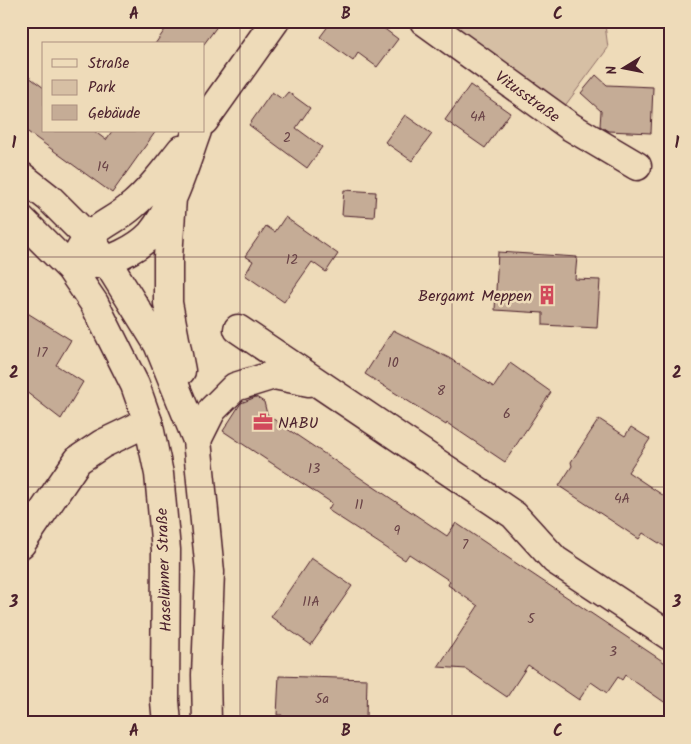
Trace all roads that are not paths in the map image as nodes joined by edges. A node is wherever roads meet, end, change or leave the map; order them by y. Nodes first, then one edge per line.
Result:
1 (275, 21) edge
2 (424, 21) edge
3 (205, 120) edge
4 (196, 132) edge
5 (197, 132) edge
6 (637, 166) dead end
7 (21, 176) edge
8 (172, 198) junction
9 (21, 219) edge
10 (87, 236) junction
11 (107, 262) junction
12 (70, 268) junction
13 (238, 329) dead end
14 (319, 384) junction
15 (148, 422) junction
16 (197, 440) junction
17 (21, 544) edge
18 (670, 636) edge
19 (167, 723) edge
20 (207, 723) edge

1 - 3 street
2 - 6 street, Vitusstraße
4 - 10 street
5 - 8 street
7 - 10 street
8 - 11 street
8 - 16 street
9 - 12 street, Haselünner Straße
10 - 11 street
10 - 12 street
11 - 12 street
11 - 16 street
12 - 15 street, Haselünner Straße
13 - 14 street
14 - 16 street
14 - 18 street
15 - 17 street
15 - 19 street, Haselünner Straße
16 - 20 street

